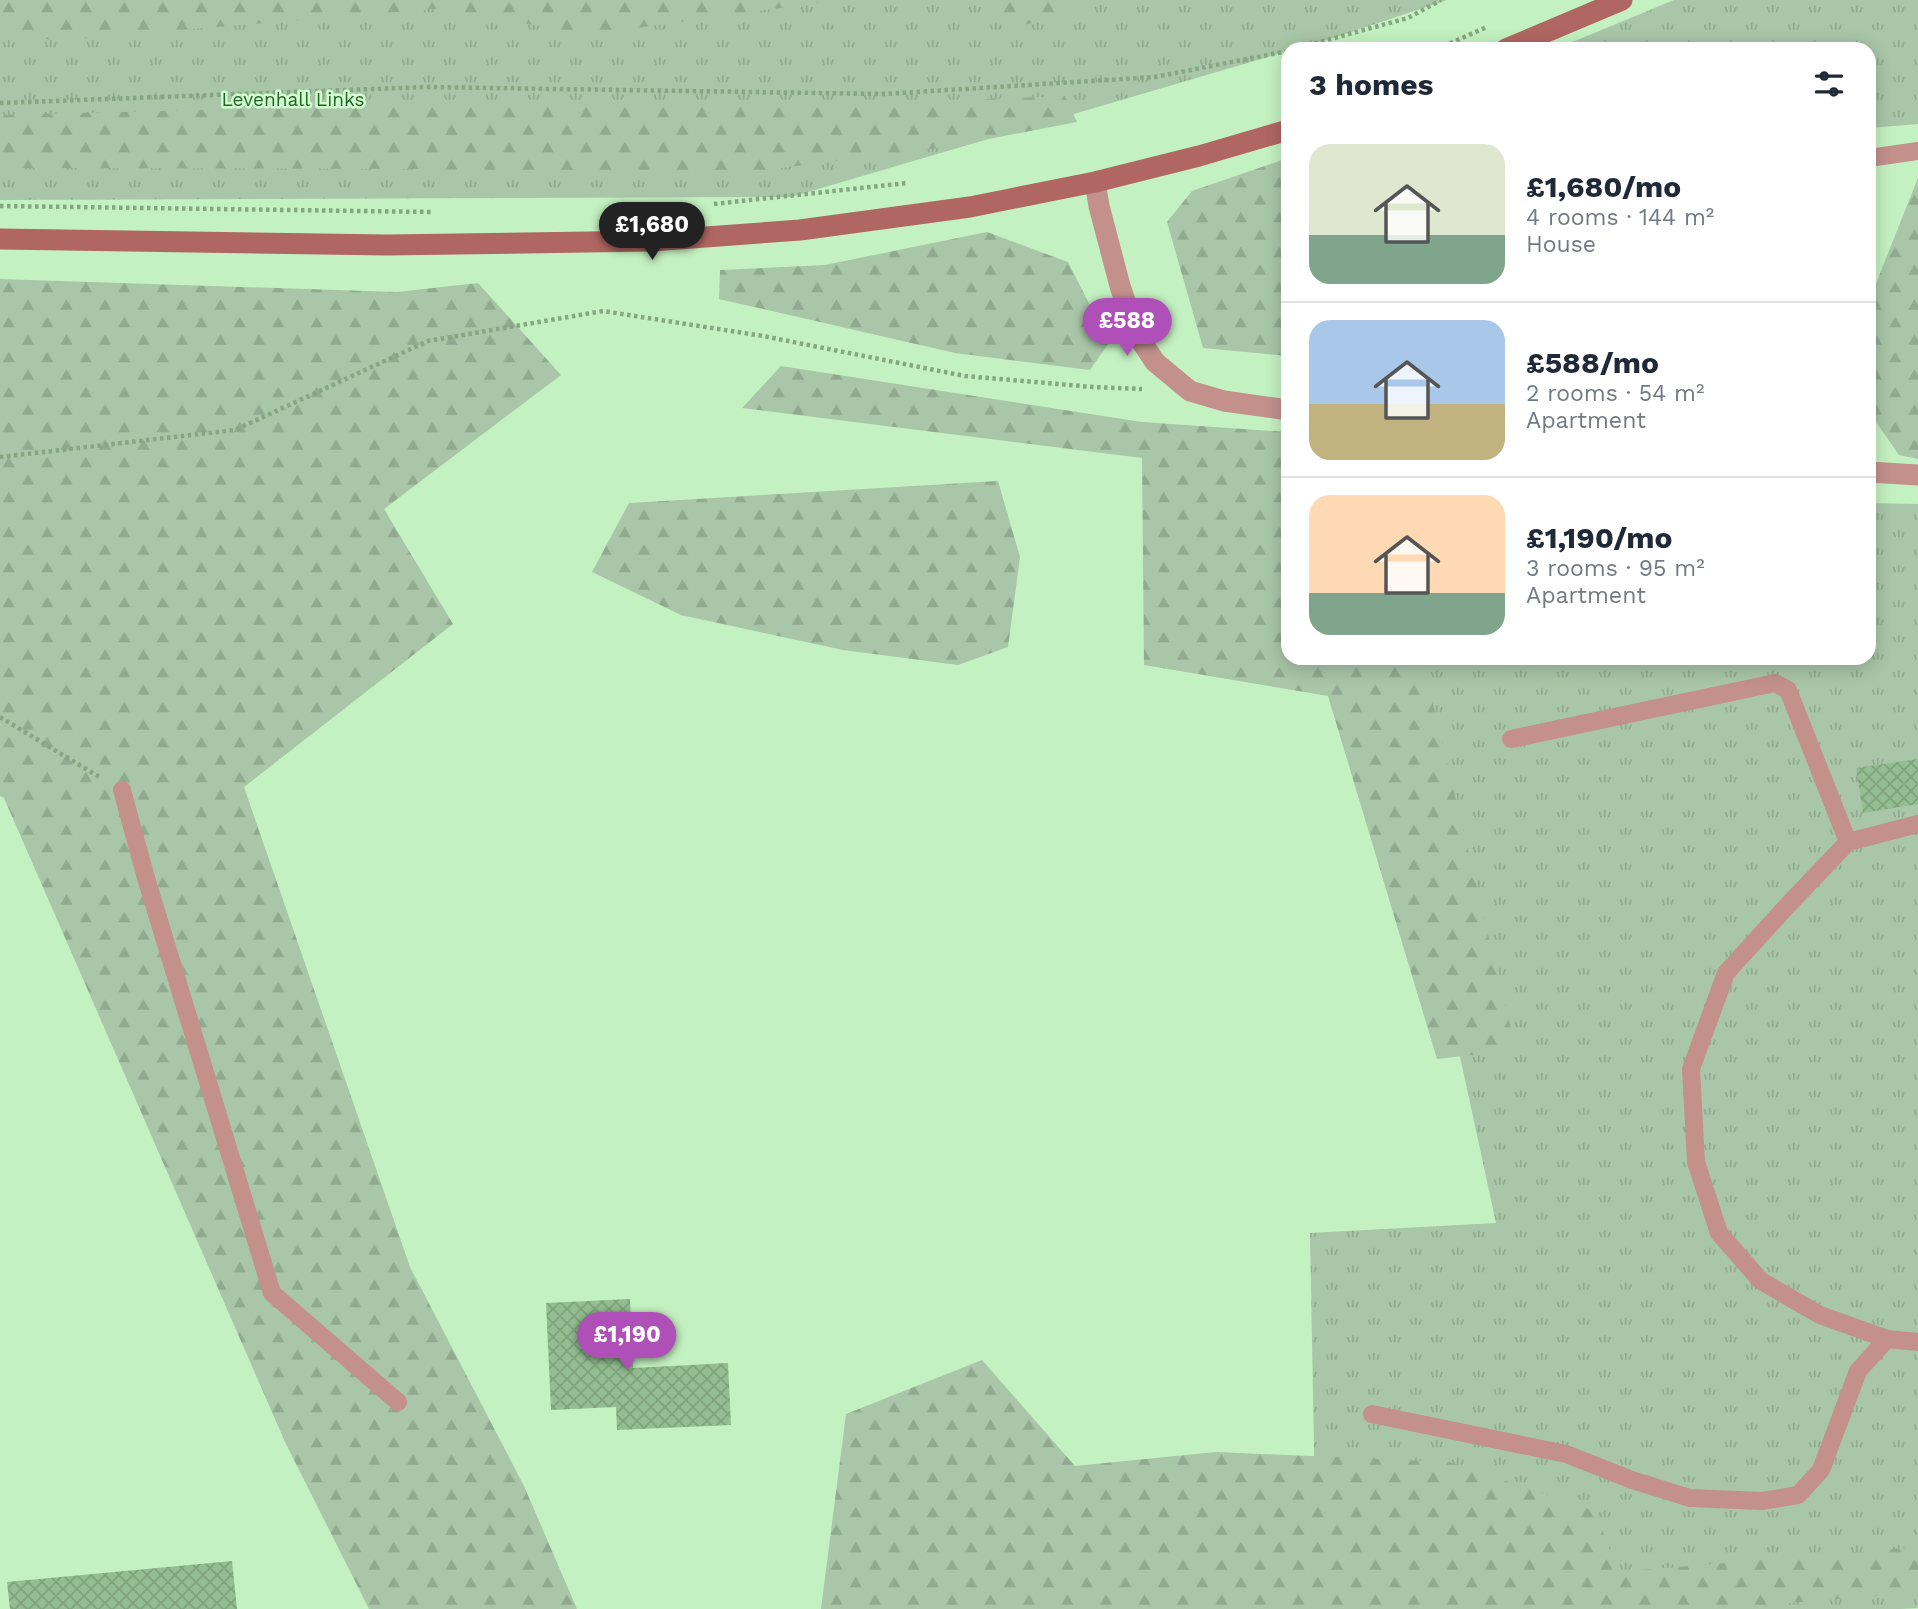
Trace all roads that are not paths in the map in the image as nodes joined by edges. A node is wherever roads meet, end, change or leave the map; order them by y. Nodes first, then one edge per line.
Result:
1 (1622, 0) edge
2 (1523, 42) edge
3 (1281, 132) edge
4 (1918, 151) edge
5 (1876, 157) edge
6 (1095, 182) junction
7 (0, 239) edge
8 (1281, 409) edge
9 (1876, 472) edge
10 (1918, 475) edge
11 (1511, 740) dead end
12 (122, 790) road end
13 (1918, 824) edge
14 (1848, 842) junction
15 (1887, 1339) junction
16 (1918, 1342) edge
17 (398, 1402) dead end
18 (1372, 1414) dead end

1 - 2 main road
3 - 6 main road
4 - 5 lane
6 - 7 main road
6 - 8 street
9 - 10 street
11 - 14 lane
12 - 17 lane
13 - 14 lane
14 - 15 lane
15 - 16 lane
15 - 18 lane

